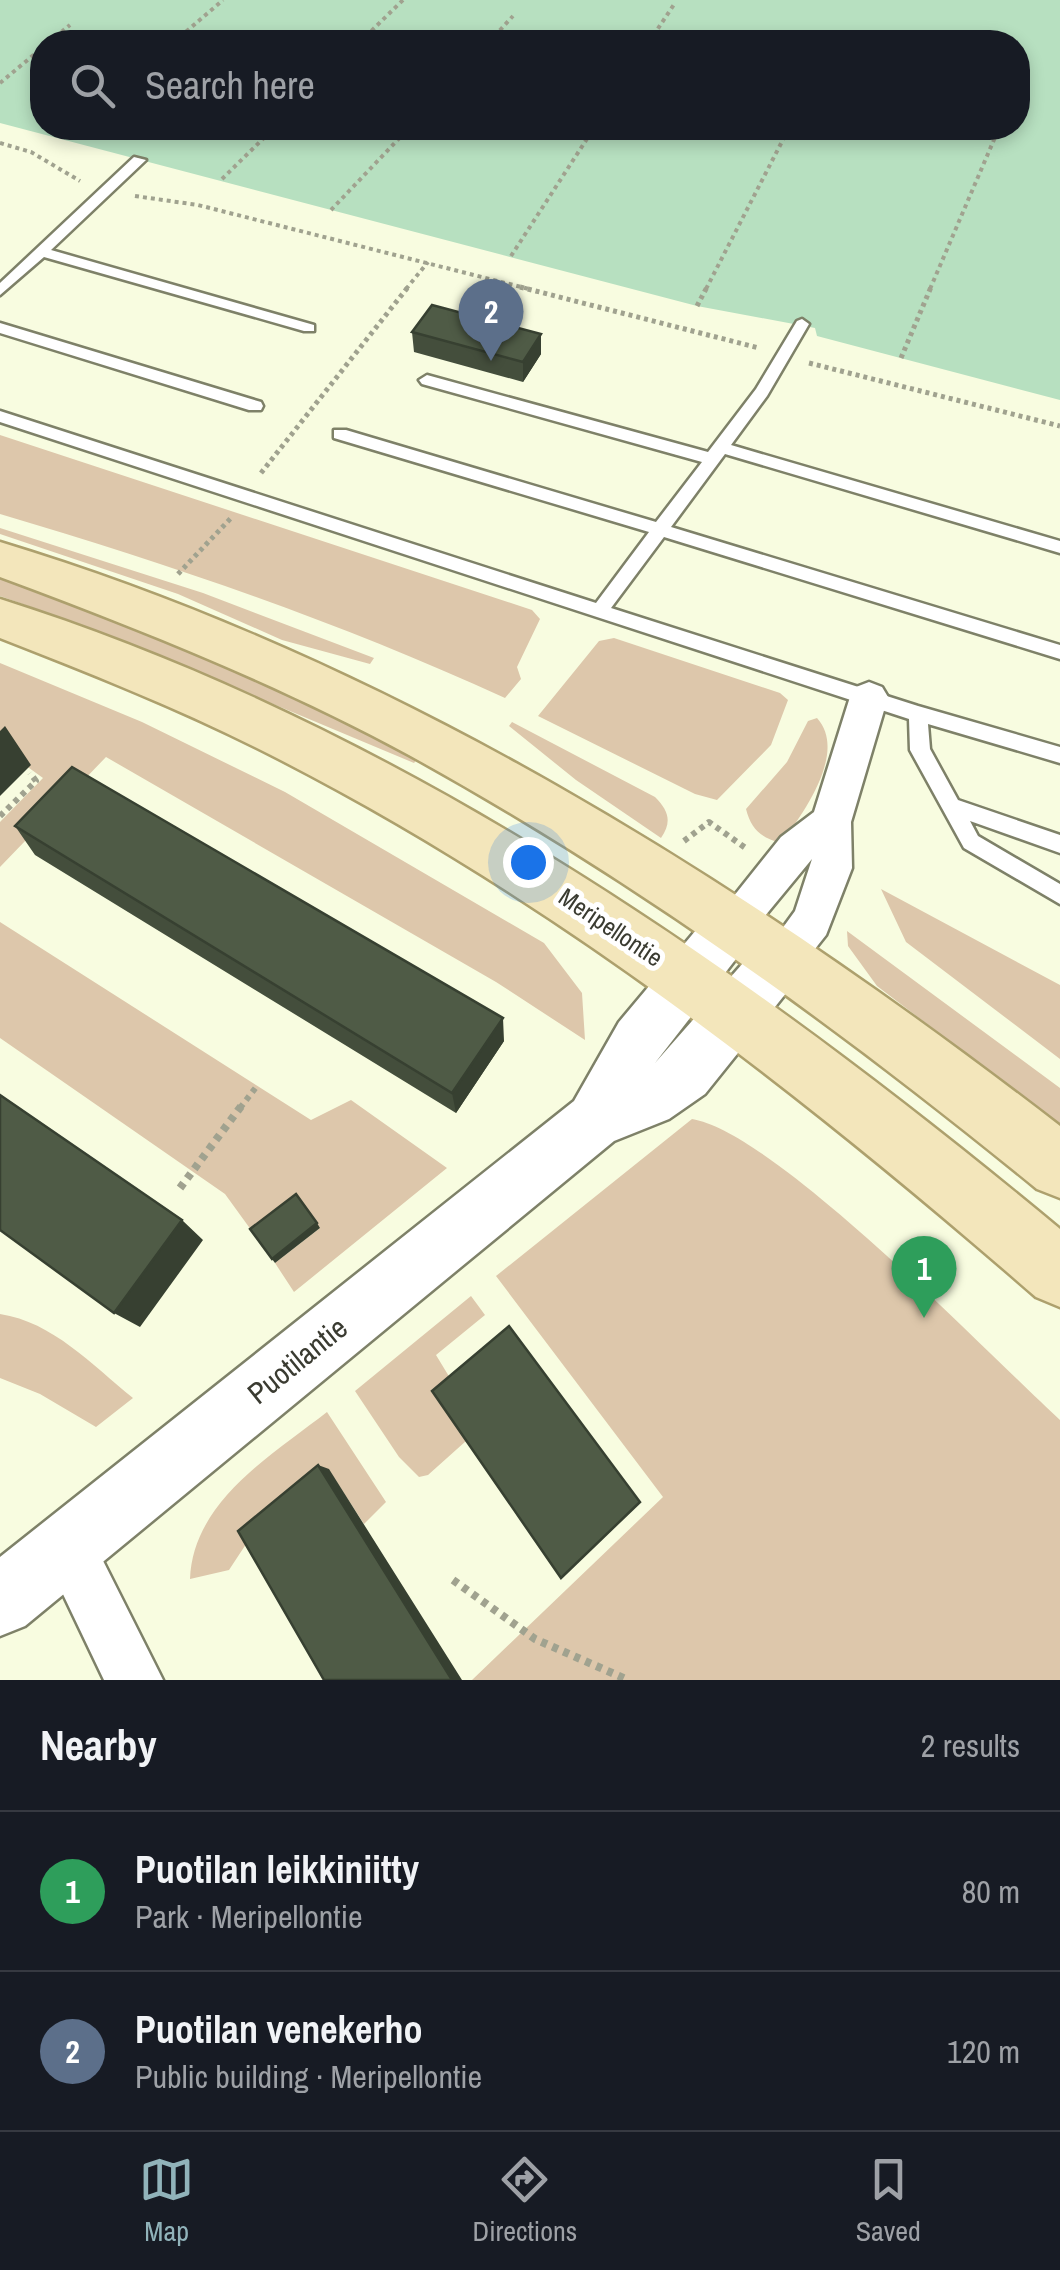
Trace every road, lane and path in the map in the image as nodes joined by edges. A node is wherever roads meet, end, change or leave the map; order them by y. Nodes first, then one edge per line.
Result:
1 (223, 0) edge
2 (403, 0) edge
3 (674, 3) dead end
4 (513, 16) dead end
5 (70, 26) dead end
6 (65, 30) edge
7 (188, 30) edge
8 (372, 30) edge
9 (500, 30) edge
10 (657, 30) edge
11 (30, 58) edge
12 (0, 83) edge
13 (262, 140) edge
14 (398, 140) edge
15 (586, 140) edge
16 (783, 140) edge
17 (994, 140) edge
18 (0, 143) edge
19 (139, 160) dead end
20 (222, 179) dead end
21 (108, 189) junction
22 (331, 210) dead end
23 (42, 252) junction
24 (511, 256) dead end
25 (428, 262) junction
26 (4, 283) edge
27 (697, 306) dead end
28 (802, 324) dead end
29 (0, 328) edge
30 (309, 328) dead end
31 (781, 356) junction
32 (901, 358) dead end
33 (427, 380) dead end
34 (255, 406) dead end
35 (0, 416) edge
36 (1060, 426) edge
37 (340, 434) dead end
38 (717, 453) junction
39 (244, 495) junction
40 (660, 529) junction
41 (1060, 548) edge
42 (0, 559) edge
43 (178, 574) dead end
44 (600, 610) junction
45 (0, 618) edge
46 (1060, 652) edge
47 (869, 697) junction
48 (918, 714) junction
49 (1060, 755) edge
50 (30, 773) dead end
51 (948, 805) junction
52 (0, 816) edge
53 (831, 822) junction
54 (1060, 844) edge
55 (1060, 895) edge
56 (735, 921) junction
57 (784, 955) junction
58 (712, 996) junction
59 (257, 1086) dead end
60 (1060, 1166) edge
61 (180, 1188) dead end
62 (1060, 1273) edge
63 (67, 1546) junction
64 (453, 1580) dead end
65 (0, 1601) edge
66 (134, 1680) edge
67 (628, 1680) edge

1 - 7 path
2 - 8 path
3 - 10 path
4 - 9 path
5 - 6 path
11 - 12 path
13 - 20 path
14 - 22 path
15 - 24 path
16 - 27 path
17 - 32 path
18 - 21 path
19 - 21 lane
21 - 23 lane
21 - 25 path
23 - 26 lane
23 - 30 lane
25 - 31 path
25 - 39 path
28 - 31 lane
29 - 34 lane
31 - 36 path
31 - 38 lane
33 - 38 lane
35 - 39 lane
37 - 40 lane
38 - 40 lane
38 - 41 lane
39 - 43 path
39 - 44 lane
40 - 44 lane
40 - 46 lane
42 - 56 main road
44 - 47 lane
45 - 58 main road, Meripellontie
47 - 48 lane
47 - 53 street
48 - 49 lane
48 - 51 lane
50 - 52 path
51 - 54 lane
51 - 55 lane
53 - 56 street
53 - 57 street
56 - 57 main road
56 - 58 street, Puotilantie
57 - 58 street, Puotilantie
57 - 60 main road
58 - 62 main road, Meripellontie
58 - 63 street, Puotilantie
59 - 61 path
63 - 65 street, Puotilantie
63 - 66 street
64 - 67 path

